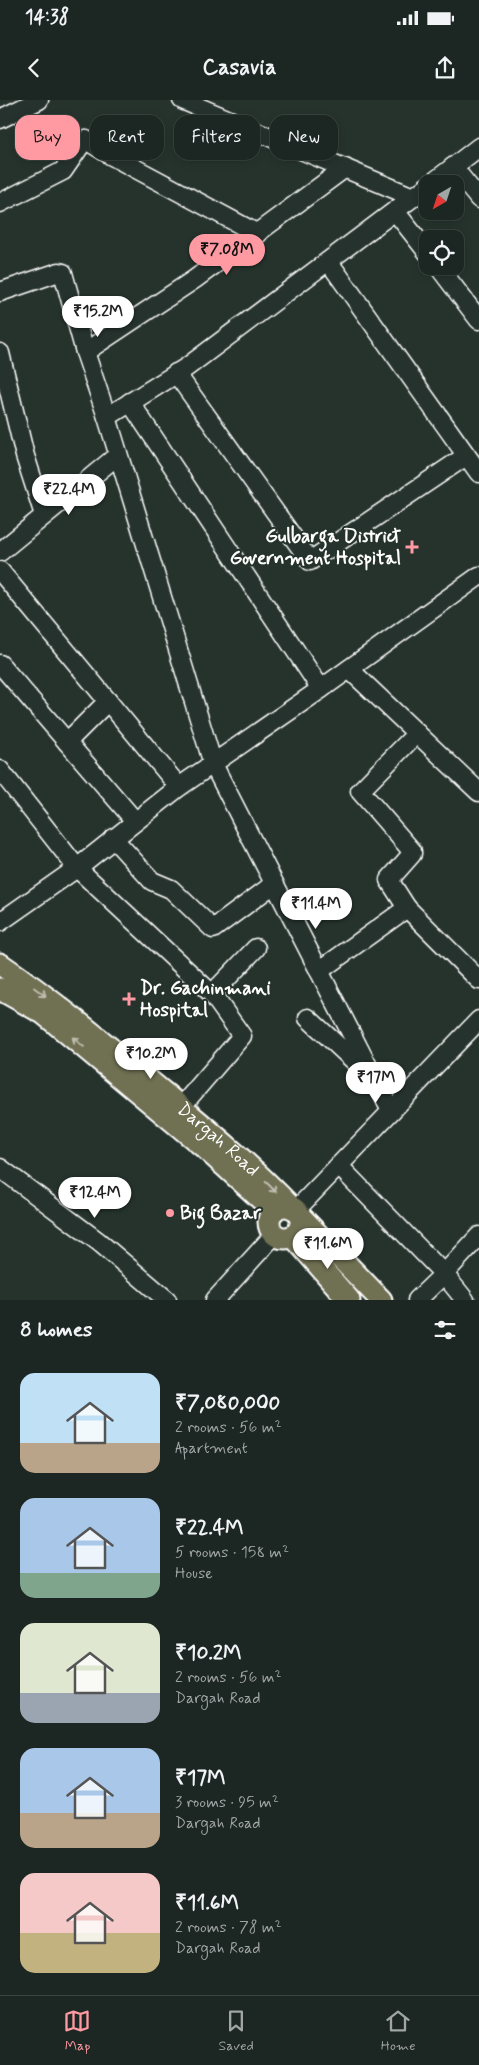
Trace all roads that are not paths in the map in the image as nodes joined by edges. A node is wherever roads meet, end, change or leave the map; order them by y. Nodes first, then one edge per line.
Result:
1 (39, 100) edge
2 (182, 100) edge
3 (0, 119) edge
4 (479, 147) edge
5 (453, 167) junction
6 (345, 168) junction
7 (443, 175) edge
8 (419, 193) edge
9 (413, 197) junction
10 (479, 198) edge
11 (0, 203) edge
12 (395, 211) junction
13 (258, 234) junction
14 (419, 242) edge
15 (329, 262) junction
16 (445, 275) edge
17 (0, 292) edge
18 (479, 320) edge
19 (85, 352) junction
20 (0, 353) edge
21 (176, 373) junction
22 (130, 402) junction
23 (107, 417) junction
24 (118, 455) junction
25 (466, 456) junction
26 (479, 474) edge
27 (44, 516) junction
28 (0, 552) edge
29 (0, 571) edge
30 (479, 576) edge
31 (0, 664) edge
32 (349, 669) junction
33 (321, 689) junction
34 (108, 702) junction
35 (417, 734) junction
36 (67, 742) junction
37 (213, 764) junction
38 (0, 770) edge
39 (179, 786) junction
40 (479, 792) edge
41 (135, 820) junction
42 (113, 838) junction
43 (77, 868) junction
44 (274, 884) junction
45 (407, 908) junction
46 (0, 922) edge
47 (256, 948) dead end
48 (0, 964) edge
49 (319, 971) junction
50 (479, 980) edge
51 (0, 989) edge
52 (212, 994) junction
53 (308, 1018) dead end
54 (479, 1021) edge
55 (375, 1080) junction
56 (181, 1107) junction
57 (391, 1111) junction
58 (339, 1166) junction
59 (0, 1168) edge
60 (290, 1211) junction
61 (284, 1235) junction
62 (479, 1236) edge
63 (444, 1274) junction
64 (167, 1300) edge
65 (215, 1300) edge
66 (349, 1300) edge
67 (381, 1300) edge
68 (417, 1300) edge
69 (465, 1300) edge

1 - 3 street
2 - 6 street
4 - 5 street
5 - 7 street
5 - 10 street
6 - 9 street
6 - 13 street
8 - 9 street
9 - 12 street
11 - 13 street
12 - 14 street
12 - 15 street
13 - 19 street
15 - 21 street
15 - 25 street
16 - 18 street
17 - 19 street
19 - 23 street
20 - 27 street
21 - 22 street
21 - 25 street
22 - 23 street
22 - 33 street
23 - 24 street
24 - 27 street
24 - 37 street
25 - 26 street
27 - 28 street
29 - 34 street
30 - 32 street
31 - 36 street
32 - 33 street
32 - 35 street
33 - 37 street
34 - 36 street
34 - 39 street
35 - 40 street
35 - 45 street
36 - 41 street
37 - 39 street
37 - 44 street
38 - 43 street
39 - 41 street
41 - 42 street
42 - 43 street
42 - 44 street
43 - 46 street
43 - 52 street
44 - 49 street
45 - 49 street
45 - 50 street
47 - 52 street
48 -> 56 main road, Dargah Road
49 - 55 street
60 -> 51 main road, Dargah Road
52 - 56 street
53 - 55 street
54 - 57 street
55 - 57 street
56 -> 60 main road, Dargah Road
57 - 58 street
58 - 60 street
58 - 63 street
59 - 64 street
60 - 61 main road
60 - 61 main road
60 - 67 main road, Dargah Road
61 - 65 street
61 - 66 main road
62 - 63 street
63 - 68 street
63 - 69 street

